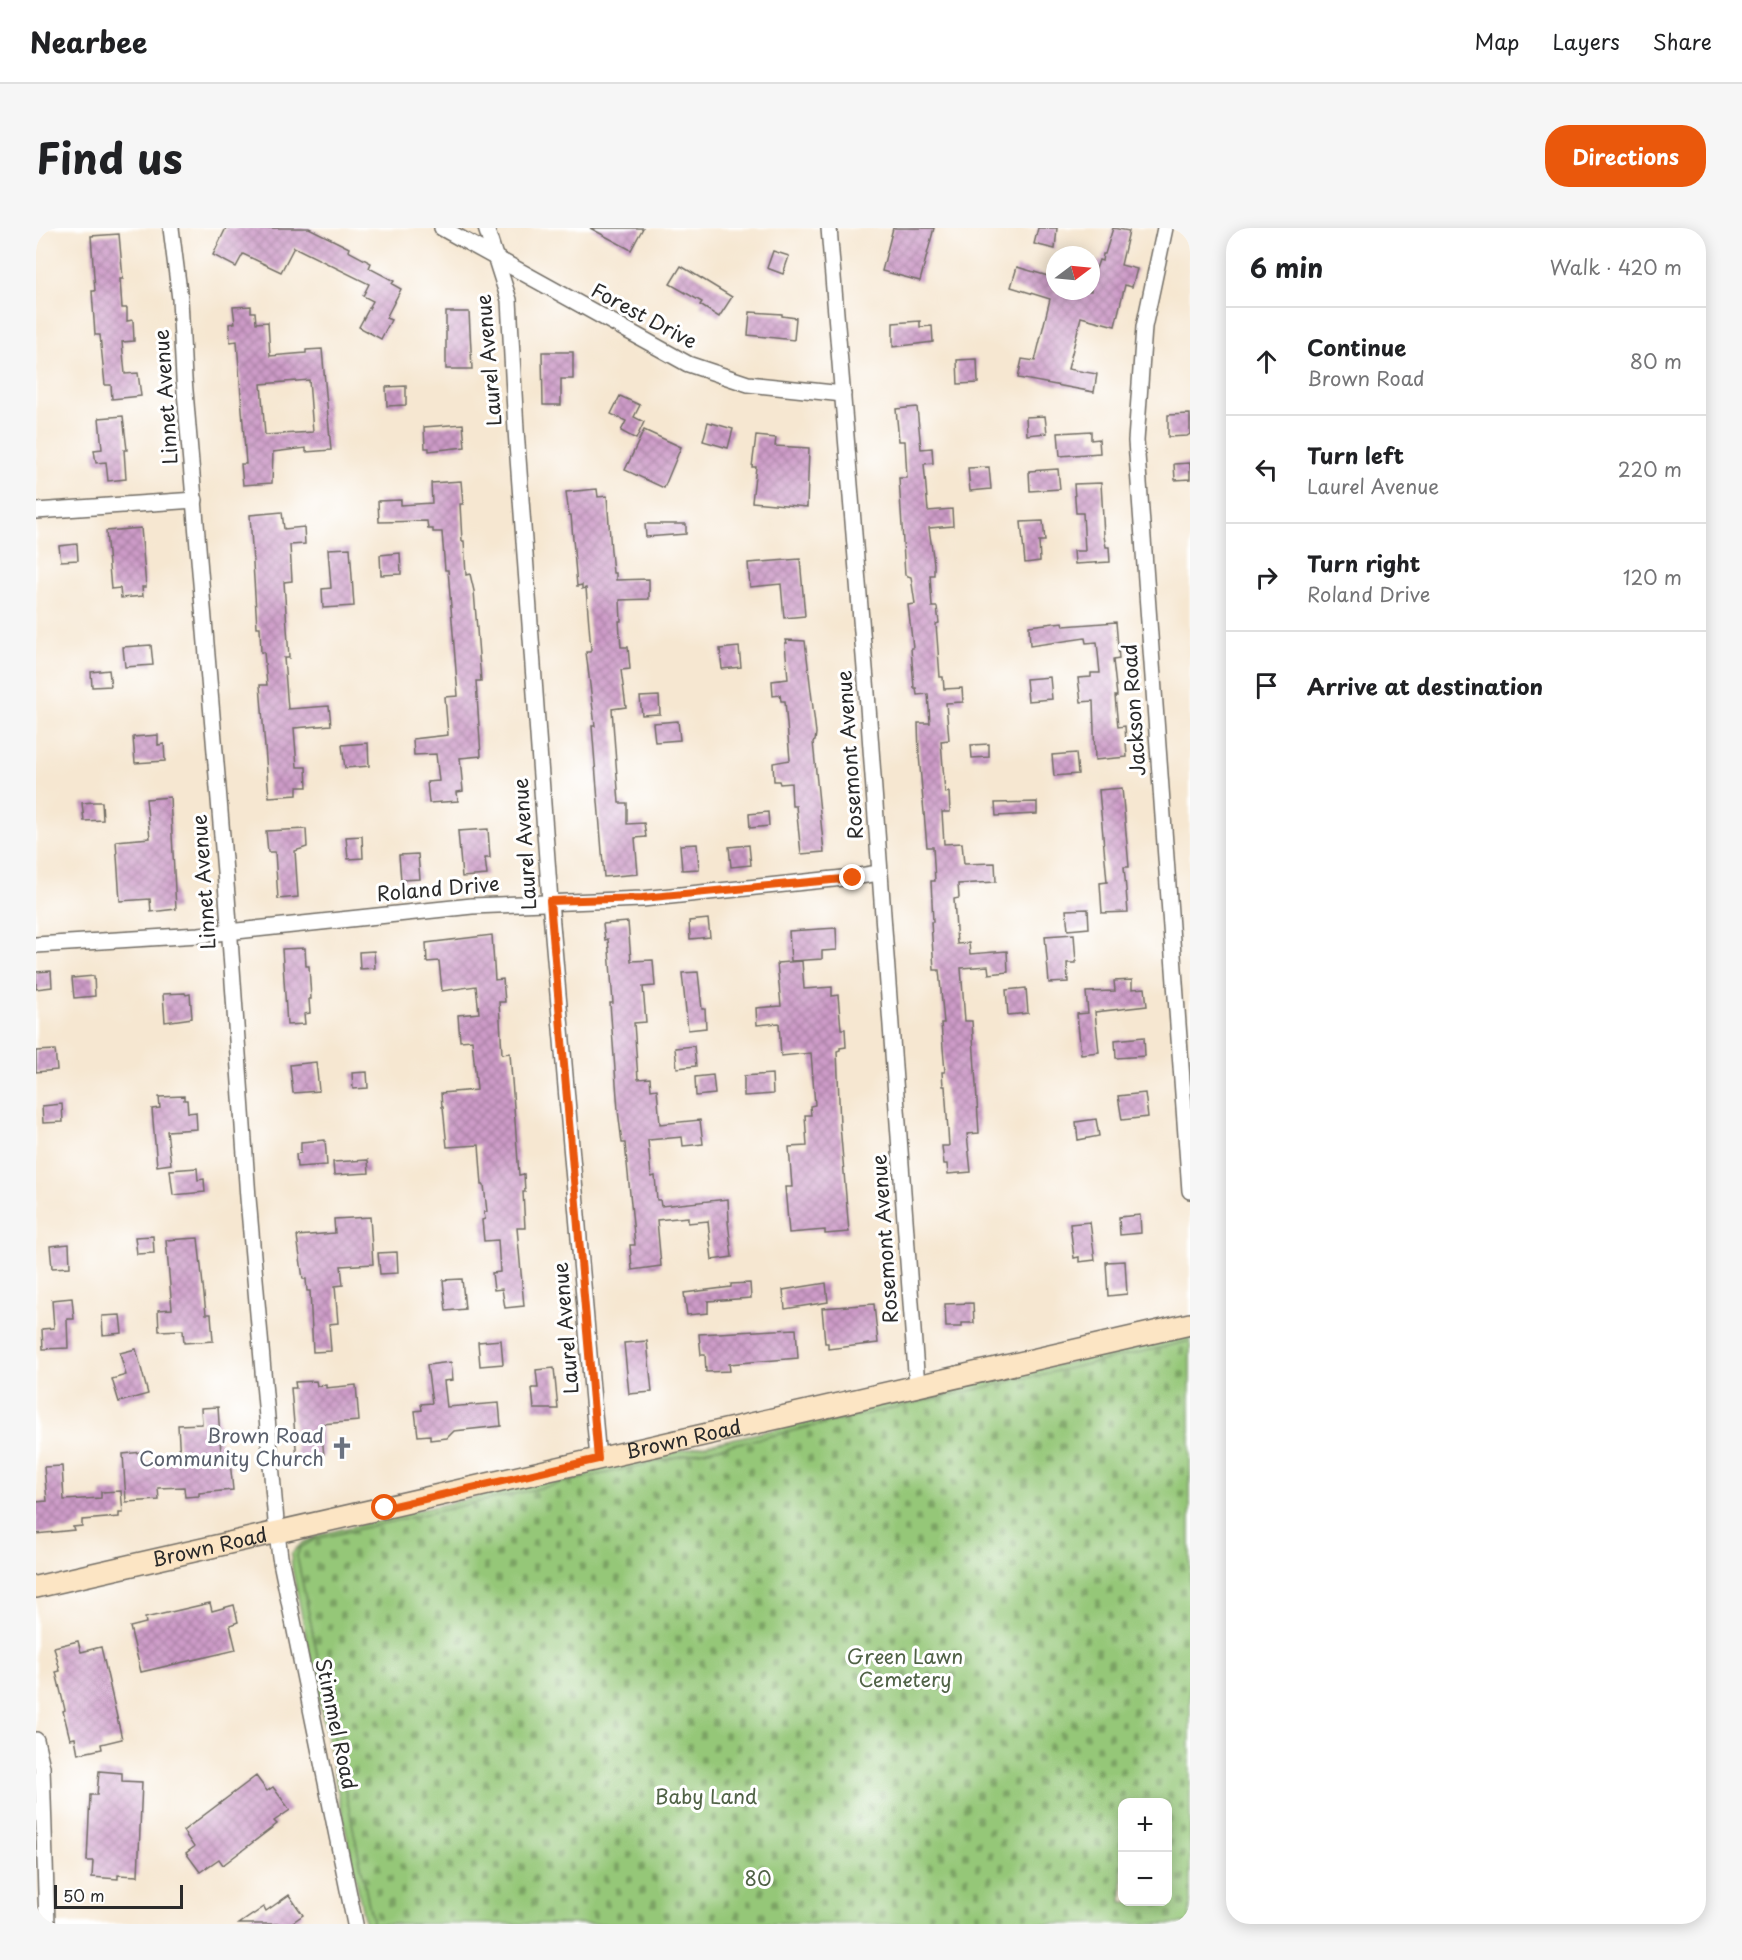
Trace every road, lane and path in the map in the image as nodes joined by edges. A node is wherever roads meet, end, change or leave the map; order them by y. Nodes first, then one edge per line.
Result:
1 (171, 228) edge
2 (442, 228) edge
3 (486, 228) edge
4 (829, 228) edge
5 (1165, 228) edge
6 (496, 258) junction
7 (843, 394) junction
8 (195, 500) junction
9 (36, 511) edge
10 (879, 873) junction
11 (550, 901) junction
12 (229, 932) junction
13 (36, 945) edge
14 (1190, 1191) edge
15 (1190, 1324) edge
16 (917, 1386) junction
17 (598, 1459) junction
18 (277, 1533) junction
19 (36, 1587) edge
20 (36, 1740) edge
21 (47, 1924) edge
22 (355, 1924) edge

1 - 8 street, Linnet Avenue
2 - 6 street, Forest Drive
3 - 6 street, Laurel Avenue
4 - 7 street, Rosemont Avenue
5 - 14 street, Jackson Road
6 - 7 street, Forest Drive
6 - 11 street, Laurel Avenue
7 - 10 street, Rosemont Avenue
8 - 9 street
8 - 12 street, Linnet Avenue
10 - 11 street, Roland Drive
10 - 16 street, Rosemont Avenue
11 - 12 street, Roland Drive
11 - 17 street, Laurel Avenue
12 - 13 street, Roland Drive
12 - 18 street, Linnet Avenue
15 - 16 main road, Brown Road
16 - 17 main road, Brown Road
17 - 18 main road, Brown Road
18 - 19 main road, Brown Road
18 - 22 street, Stimmel Road
20 - 21 street

